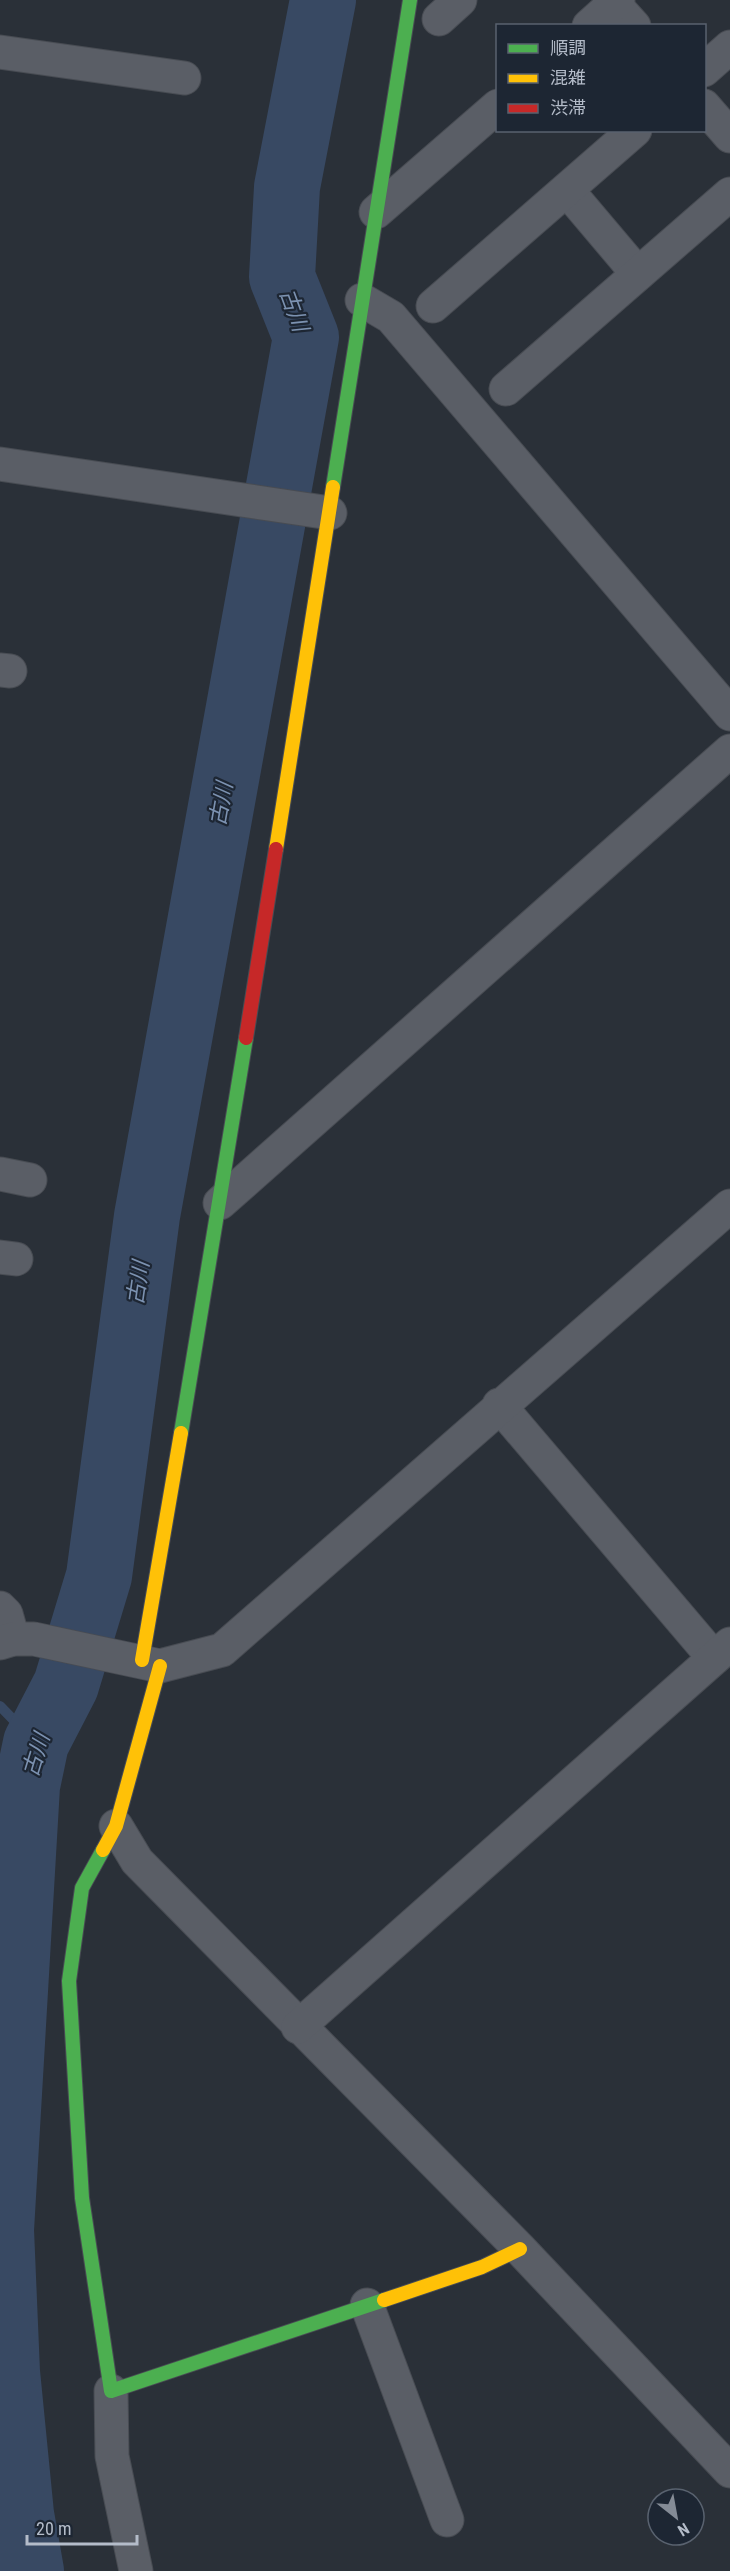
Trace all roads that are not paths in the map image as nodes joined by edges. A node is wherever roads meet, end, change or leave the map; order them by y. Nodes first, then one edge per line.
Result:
1 (410, 0) edge
2 (622, 10) edge
3 (593, 24) edge
4 (730, 47) edge
5 (0, 52) edge
6 (706, 69) edge
7 (184, 78) dead end
8 (496, 107) edge
9 (706, 107) edge
10 (633, 132) edge
11 (730, 136) edge
12 (567, 190) junction
13 (730, 194) edge
14 (376, 212) junction
15 (638, 274) junction
16 (362, 300) junction
17 (433, 306) dead end
18 (506, 389) dead end
19 (0, 464) edge
20 (330, 513) junction
21 (730, 714) edge
22 (730, 751) edge
23 (220, 1203) junction
24 (730, 1206) edge
25 (499, 1405) junction
26 (0, 1608) edge
27 (16, 1640) edge
28 (722, 1651) edge
29 (151, 1663) junction
30 (116, 1826) junction
31 (298, 2027) junction
32 (520, 2249) junction
33 (367, 2305) junction
34 (111, 2391) junction
35 (730, 2471) edge
36 (447, 2520) dead end
37 (136, 2571) edge

1 - 14 street
2 - 3 street
4 - 6 street
5 - 7 street
8 - 14 street
9 - 11 street
10 - 12 street
12 - 15 street
12 - 17 street
13 - 15 street
14 - 16 street
15 - 18 street
16 - 20 street
16 - 21 street
19 - 20 street
20 - 23 street
22 - 23 street
23 - 29 street
24 - 25 street
25 - 28 street
25 - 29 street
26 - 27 street
27 - 29 street
28 - 31 street
29 - 30 street
30 - 31 street
30 - 34 street
31 - 32 street
32 - 33 street
32 - 35 street
33 - 34 street
33 - 36 street
34 - 37 street

